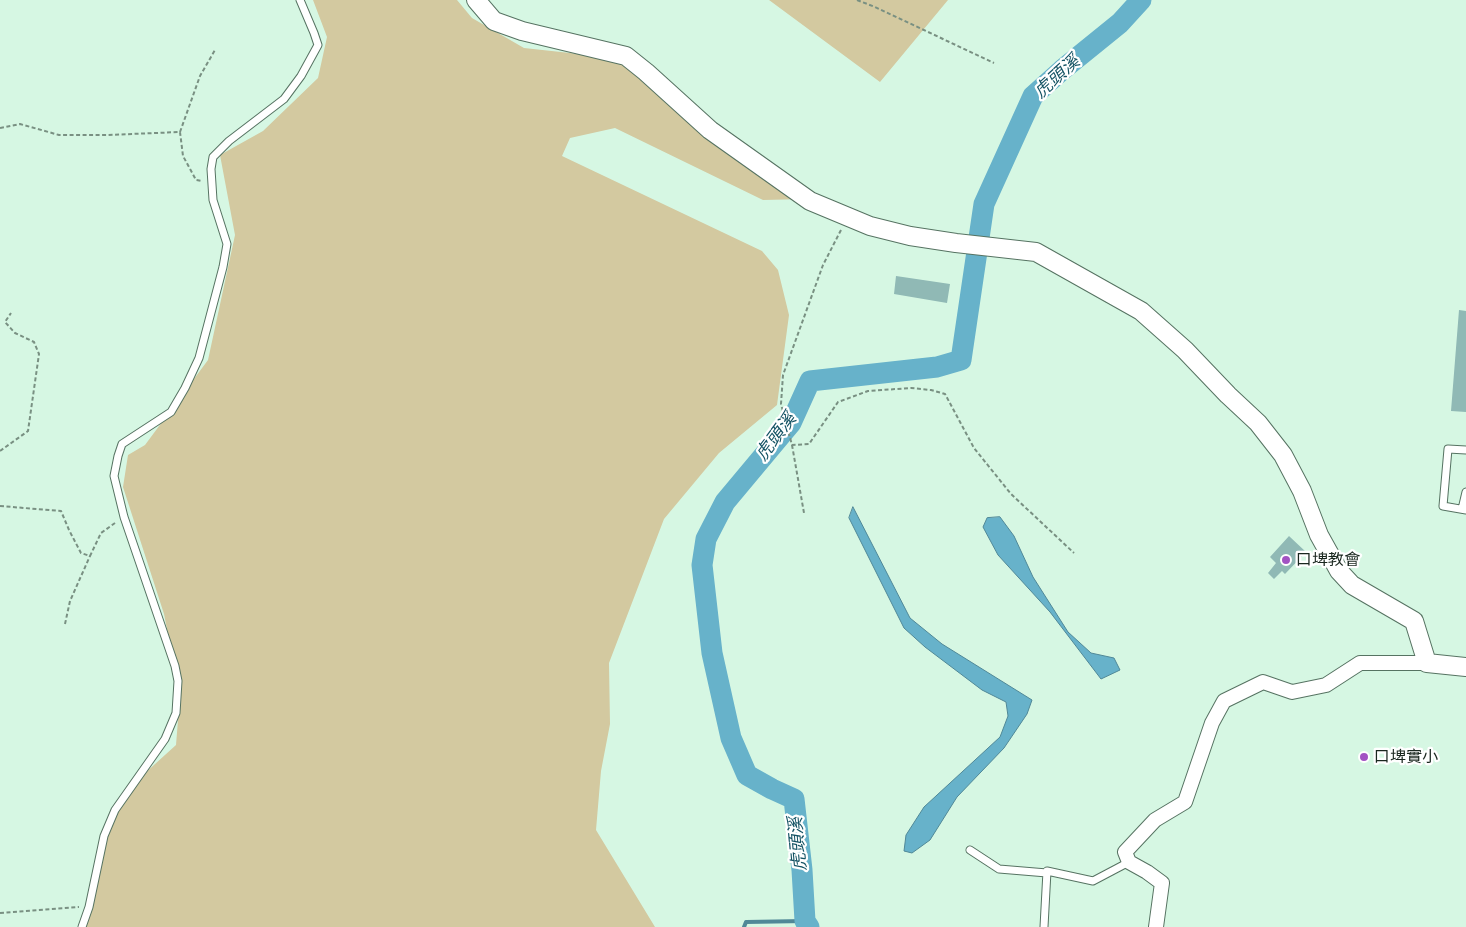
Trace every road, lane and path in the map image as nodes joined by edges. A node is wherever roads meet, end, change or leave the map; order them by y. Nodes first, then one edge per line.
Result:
1 (300, 0) edge
2 (476, 0) edge
3 (857, 0) edge
4 (215, 50) dead end
5 (994, 63) dead end
6 (0, 128) edge
7 (180, 132) junction
8 (211, 184) junction
9 (848, 217) junction
10 (11, 313) dead end
11 (792, 445) junction
12 (1466, 450) edge
13 (0, 452) edge
14 (1466, 492) edge
15 (0, 506) edge
16 (1464, 510) edge
17 (804, 513) dead end
18 (124, 517) junction
19 (1074, 553) dead end
20 (90, 556) junction
21 (64, 624) dead end
22 (1427, 663) junction
23 (1466, 667) edge
24 (970, 850) dead end
25 (1129, 862) junction
26 (1047, 873) junction
27 (89, 907) junction
28 (0, 913) edge
29 (82, 927) edge
30 (1044, 927) edge
31 (1156, 927) edge

1 - 8 lane
2 - 9 street
3 - 5 path
4 - 7 path
6 - 7 path
7 - 8 path
8 - 18 lane
9 - 11 path
9 - 22 street
10 - 13 path
11 - 17 path
11 - 19 path
12 - 16 lane
14 - 16 lane
15 - 20 path
18 - 20 path
18 - 27 lane
20 - 21 path
22 - 23 street
22 - 25 street
24 - 26 lane
25 - 26 lane
25 - 31 street
26 - 30 lane
27 - 28 path
27 - 29 lane

